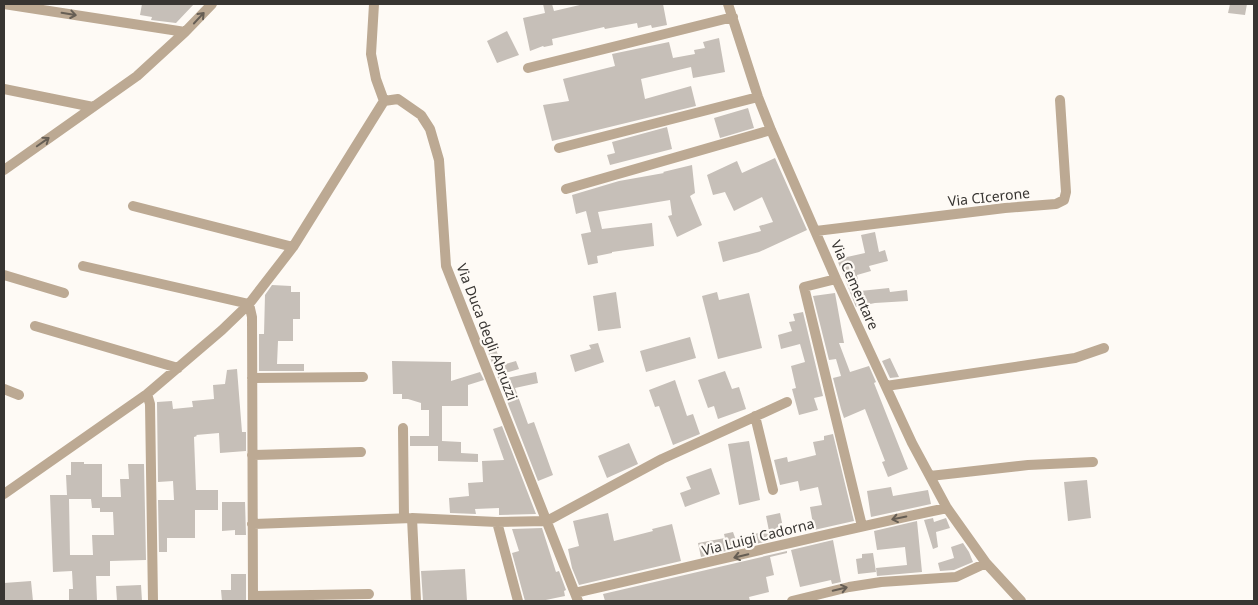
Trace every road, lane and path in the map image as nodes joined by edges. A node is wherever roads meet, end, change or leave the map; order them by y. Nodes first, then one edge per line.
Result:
1 (4, 4) edge
2 (212, 4) edge
3 (374, 4) edge
4 (728, 4) edge
5 (733, 17) junction
6 (186, 32) junction
7 (528, 68) dead end
8 (4, 89) edge
9 (758, 97) junction
10 (1060, 100) dead end
11 (384, 101) junction
12 (93, 107) junction
13 (771, 130) junction
14 (559, 148) dead end
15 (4, 170) edge
16 (566, 189) dead end
17 (133, 206) dead end
18 (816, 231) junction
19 (293, 247) junction
20 (83, 266) dead end
21 (4, 275) edge
22 (836, 279) junction
23 (64, 293) dead end
24 (249, 304) junction
25 (35, 326) dead end
26 (1104, 348) dead end
27 (178, 368) junction
28 (363, 377) dead end
29 (252, 378) junction
30 (886, 386) junction
31 (4, 390) edge
32 (147, 394) junction
33 (19, 395) dead end
34 (788, 402) dead end
35 (755, 416) junction
36 (402, 428) dead end
37 (361, 452) dead end
38 (252, 455) junction
39 (1093, 462) dead end
40 (930, 476) junction
41 (773, 490) dead end
42 (4, 494) edge
43 (947, 508) junction
44 (408, 518) junction
45 (547, 521) junction
46 (498, 522) junction
47 (252, 524) junction
48 (862, 526) junction
49 (986, 563) junction
50 (369, 594) dead end
51 (576, 597) edge
52 (253, 599) edge
53 (153, 601) edge
54 (416, 601) edge
55 (518, 601) edge
56 (792, 601) edge
57 (1021, 601) edge

1 -> 6 street
6 -> 2 street
3 - 11 street
4 - 5 street, Via Cementare
5 - 7 street
5 - 9 street, Via Cementare
6 - 12 street
8 - 12 street
9 - 13 street, Via Cementare
9 - 14 street
10 - 18 street, Via CIcerone
11 - 19 street
11 - 45 street, Via Duca degli Abruzzi
15 -> 12 street
13 - 16 street
13 - 18 street, Via Cementare
17 - 19 street
18 - 22 street, Via Cementare
19 - 24 street
20 - 24 street
21 - 23 street
22 - 30 street, Via Cementare
22 - 48 street
24 - 27 street
24 - 29 street
25 - 27 street
26 - 30 street
27 - 32 street
28 - 29 street
29 - 38 street
30 - 40 street, Via Cementare
31 - 33 street
32 - 42 street
32 - 53 street
34 - 35 street
35 - 41 street
35 - 45 street
36 - 44 street
37 - 38 street
38 - 47 street
39 - 40 street
40 - 43 street, Via Cementare
43 -> 48 street, Via Luigi Cadorna
43 - 49 street, Via Cementare
44 - 46 street
44 - 47 street
44 - 54 street
45 - 46 street
45 - 51 street, Via Duca degli Abruzzi
46 - 55 street
47 - 52 street
48 -> 51 street, Via Luigi Cadorna
56 -> 49 street
49 - 57 street, Via Cementare
50 - 52 street

